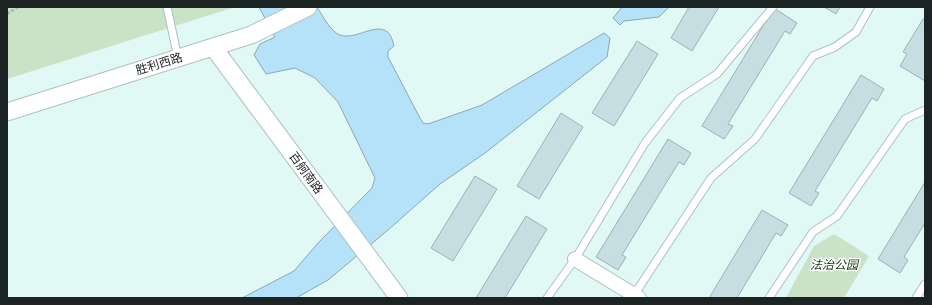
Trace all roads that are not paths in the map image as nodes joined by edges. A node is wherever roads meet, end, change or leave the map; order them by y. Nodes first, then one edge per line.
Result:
1 (167, 7) edge
2 (308, 7) edge
3 (773, 7) edge
4 (870, 7) edge
5 (213, 47) junction
6 (178, 58) junction
7 (925, 110) edge
8 (7, 112) edge
9 (575, 259) junction
10 (925, 284) edge
11 (636, 296) edge
12 (399, 298) edge
13 (547, 298) edge
14 (769, 298) edge
15 (916, 298) edge

1 - 6 lane
2 - 5 street, 胜利西路
3 - 9 lane
4 - 11 lane
5 - 6 street, 胜利西路
5 - 12 street, 百舸南路
6 - 8 street, 胜利西路
7 - 14 lane
9 - 11 street
9 - 13 lane
10 - 15 lane

